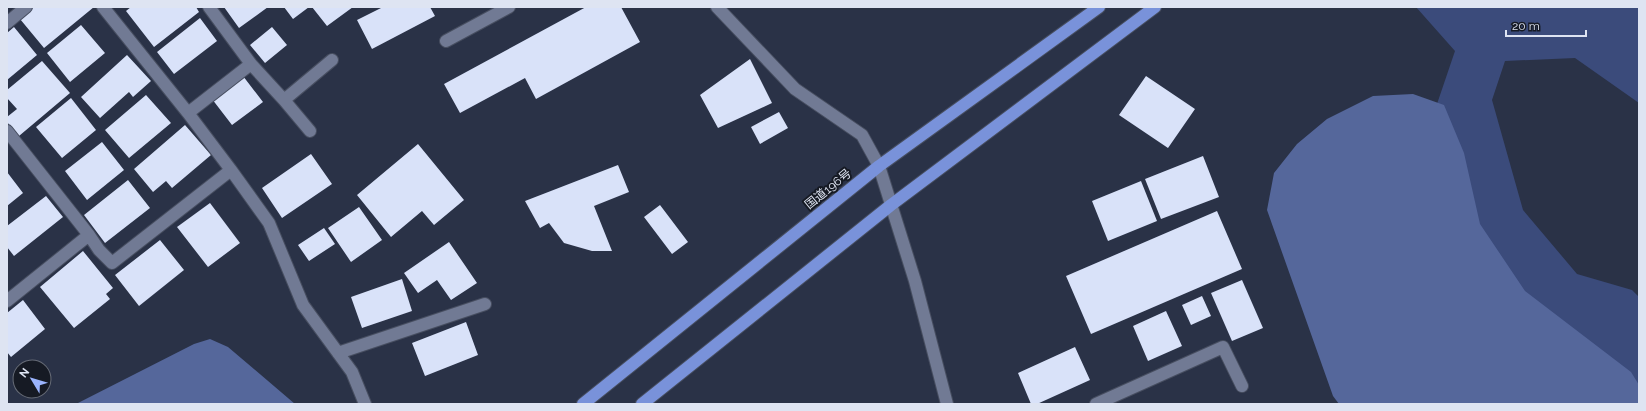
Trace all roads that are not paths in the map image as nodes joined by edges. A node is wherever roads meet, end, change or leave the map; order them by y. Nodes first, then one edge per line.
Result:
1 (26, 7) edge
2 (103, 7) edge
3 (209, 7) edge
4 (509, 7) edge
5 (717, 7) edge
6 (1099, 7) edge
7 (1155, 7) edge
8 (7, 23) edge
9 (446, 41) dead end
10 (332, 60) dead end
11 (251, 64) junction
12 (284, 100) junction
13 (188, 113) junction
14 (7, 131) edge
15 (310, 131) dead end
16 (879, 166) junction
17 (231, 170) junction
18 (891, 205) junction
19 (89, 235) junction
20 (7, 301) edge
21 (485, 304) dead end
22 (338, 353) junction
23 (1242, 386) dead end
24 (365, 404) edge
25 (583, 404) edge
26 (642, 404) edge
27 (947, 404) edge
28 (1096, 404) edge

1 - 8 street
2 - 13 street
3 - 11 street
4 - 9 street
5 - 16 street
6 - 16 highway, 国道196号
7 - 18 highway
10 - 12 street
11 - 12 street
11 - 13 street
12 - 15 street
13 - 17 street
14 - 19 street
16 - 18 street
16 - 25 highway, 国道196号
17 - 19 street
17 - 22 street
18 - 26 highway
18 - 27 street
19 - 20 street
21 - 22 street
22 - 24 street
23 - 28 street

